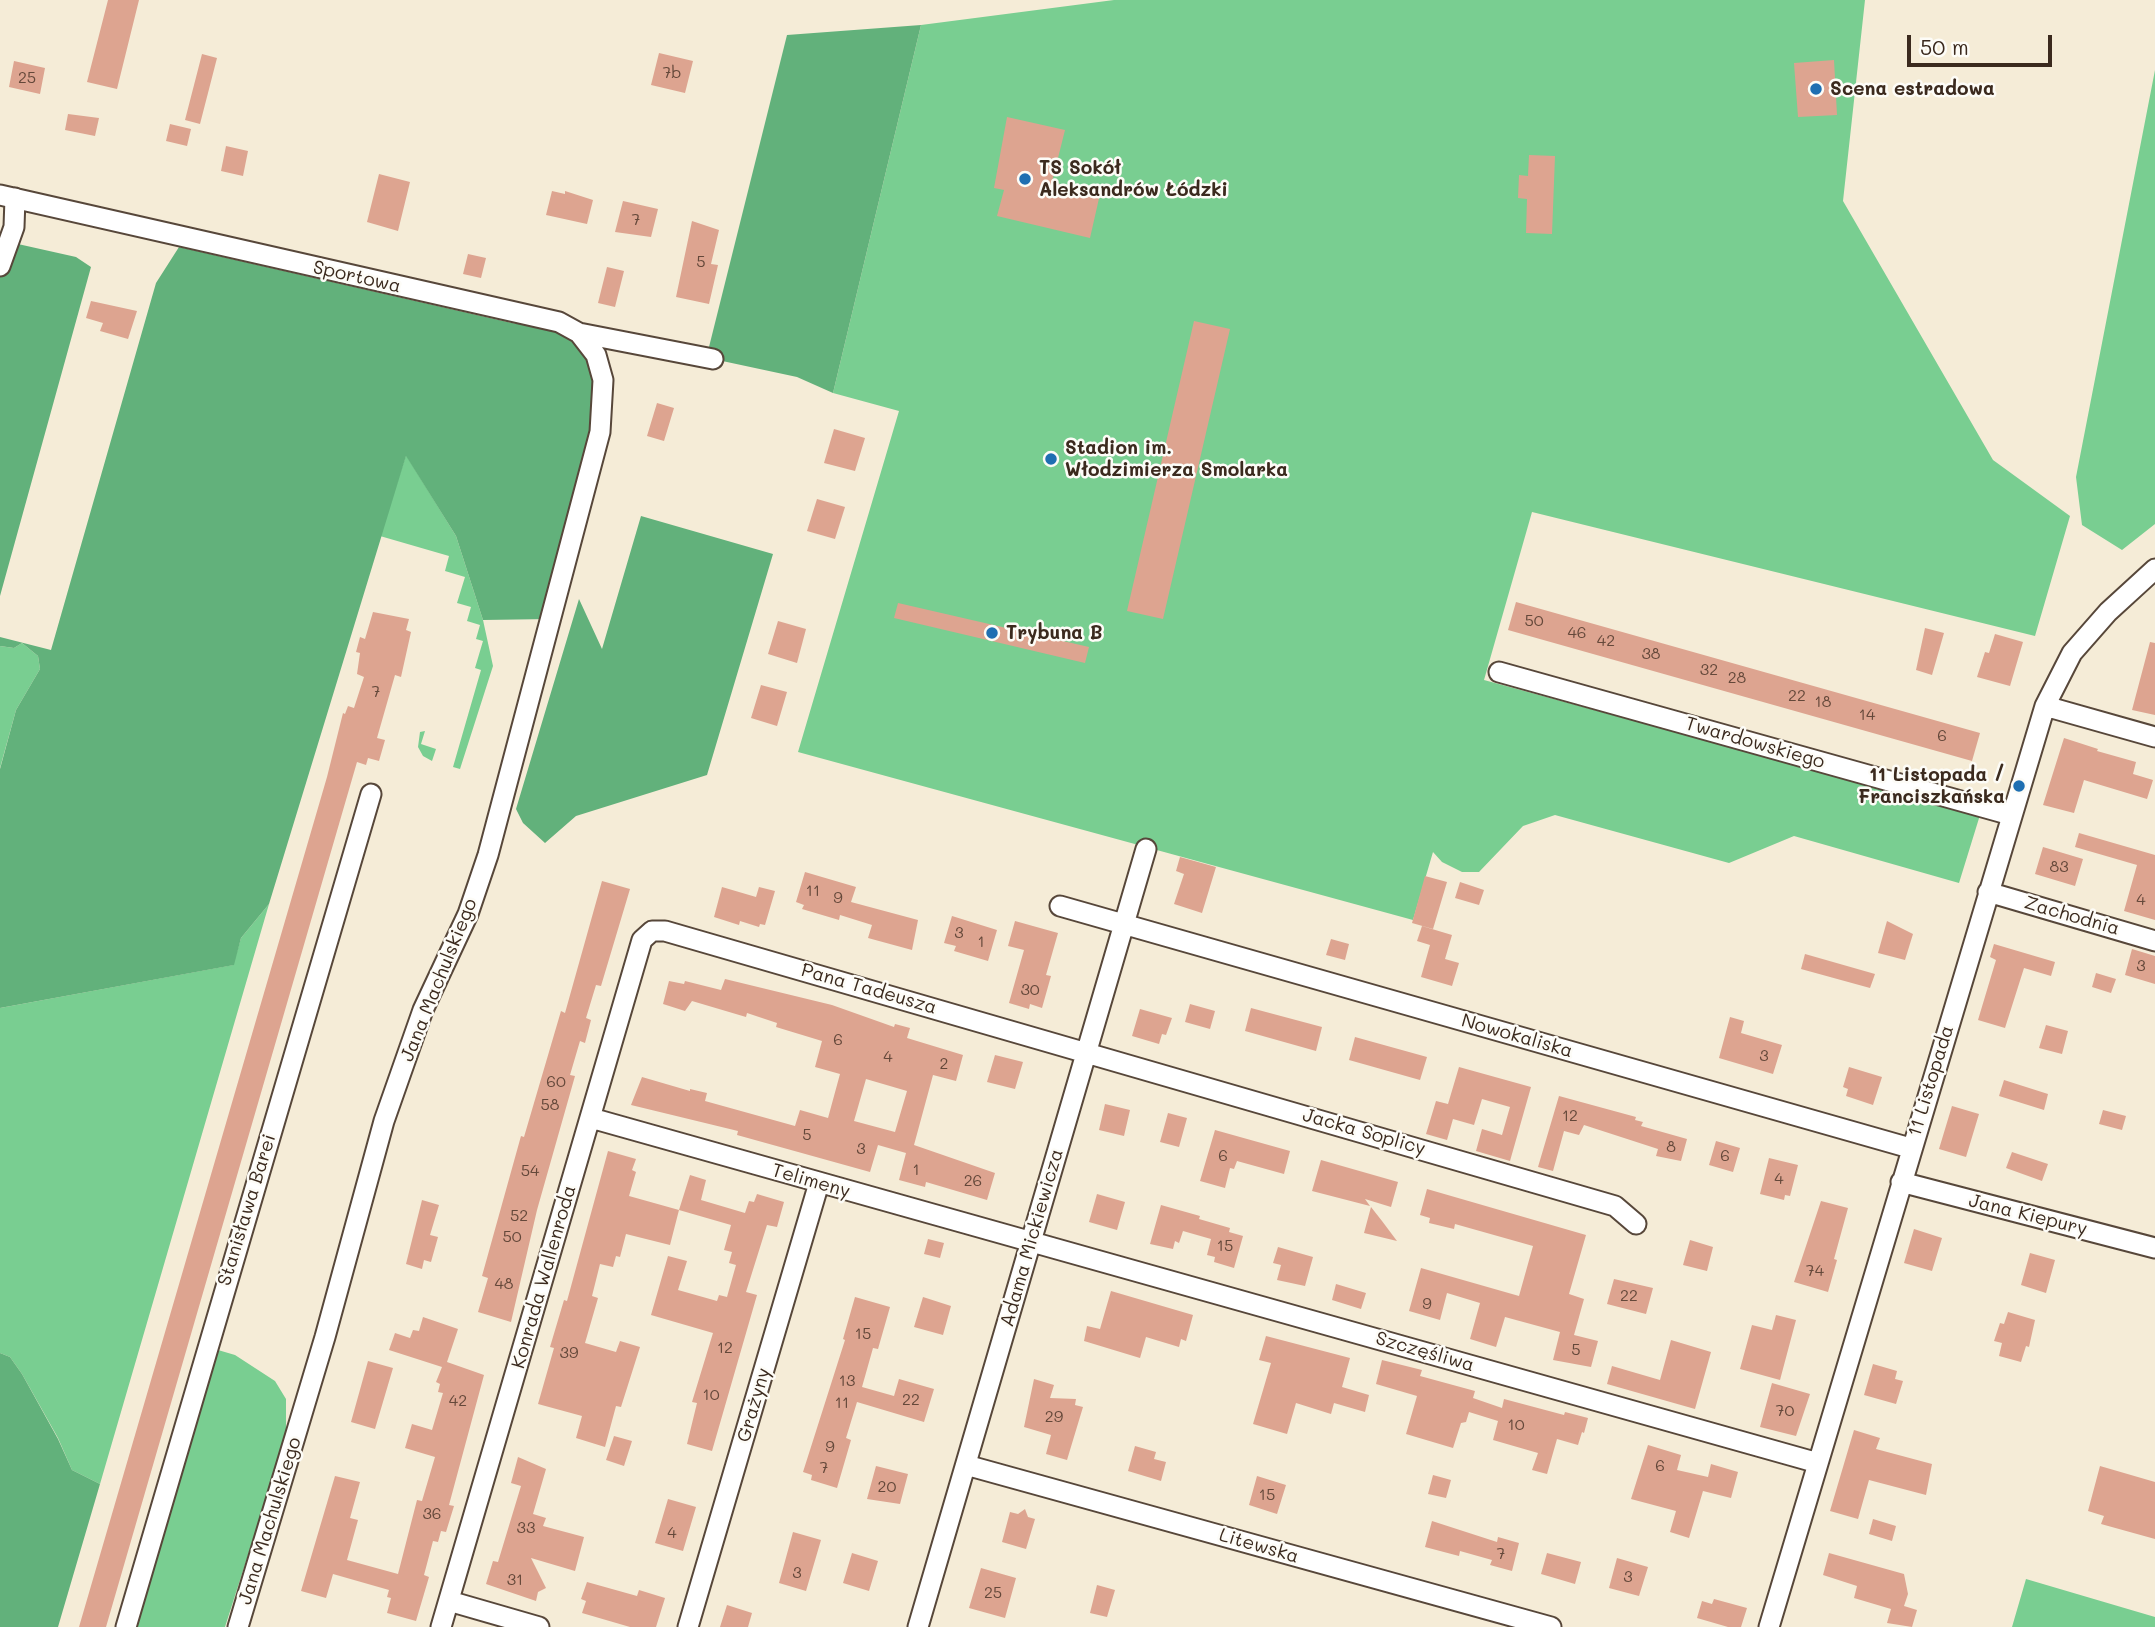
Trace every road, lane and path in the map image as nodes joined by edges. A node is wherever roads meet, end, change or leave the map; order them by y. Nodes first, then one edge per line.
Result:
1 (7, 196) edge
2 (0, 266) edge
3 (579, 333) junction
4 (713, 359) dead end
5 (2155, 569) edge
6 (1499, 672) dead end
7 (2045, 706) junction
8 (2155, 737) edge
9 (371, 794) dead end
10 (2011, 815) junction
11 (1146, 849) dead end
12 (1988, 892) junction
13 (1060, 906) dead end
14 (1124, 925) junction
15 (652, 931) joint
16 (2155, 941) edge
17 (1085, 1051) junction
18 (591, 1118) junction
19 (1910, 1148) junction
20 (1900, 1182) junction
21 (819, 1183) junction
22 (1636, 1224) dead end
23 (1032, 1241) junction
24 (2155, 1248) edge
25 (1818, 1463) junction
26 (966, 1465) junction
27 (449, 1601) junction
28 (126, 1627) edge
29 (238, 1627) edge
30 (441, 1627) edge
31 (539, 1627) edge
32 (688, 1627) edge
33 (918, 1627) edge
34 (1551, 1627) edge
35 (1769, 1627) edge

1 - 2 street
1 - 3 street, Sportowa
3 - 4 street, Sportowa
3 - 29 street, Jana Machulskiego
5 - 7 street, 11 Listopada
6 - 10 street, Twardowskiego
7 - 8 street
7 - 10 street, 11 Listopada
9 - 28 street, Stanisława Barei
10 - 12 street, 11 Listopada
11 - 14 street, Adama Mickiewicza
12 - 16 street, Zachodnia
12 - 19 street, 11 Listopada
13 - 14 street, Nowokaliska
14 - 17 street, Adama Mickiewicza
14 - 19 street, Nowokaliska
15 - 17 street, Pana Tadeusza
15 - 18 street, Konrada Wallenroda
17 - 22 street, Jacka Soplicy
17 - 23 street, Adama Mickiewicza
18 - 21 street, Telimeny
18 - 27 street, Konrada Wallenroda
19 - 20 street, 11 Listopada
20 - 24 street, Jana Kiepury
20 - 25 street, 11 Listopada
21 - 23 street, Telimeny
21 - 32 street, Grażyny
23 - 25 street, Szczęśliwa
23 - 26 street, Adama Mickiewicza
25 - 35 street, 11 Listopada
26 - 33 street, Adama Mickiewicza
26 - 34 street, Litewska
27 - 30 street, Konrada Wallenroda
27 - 31 street

